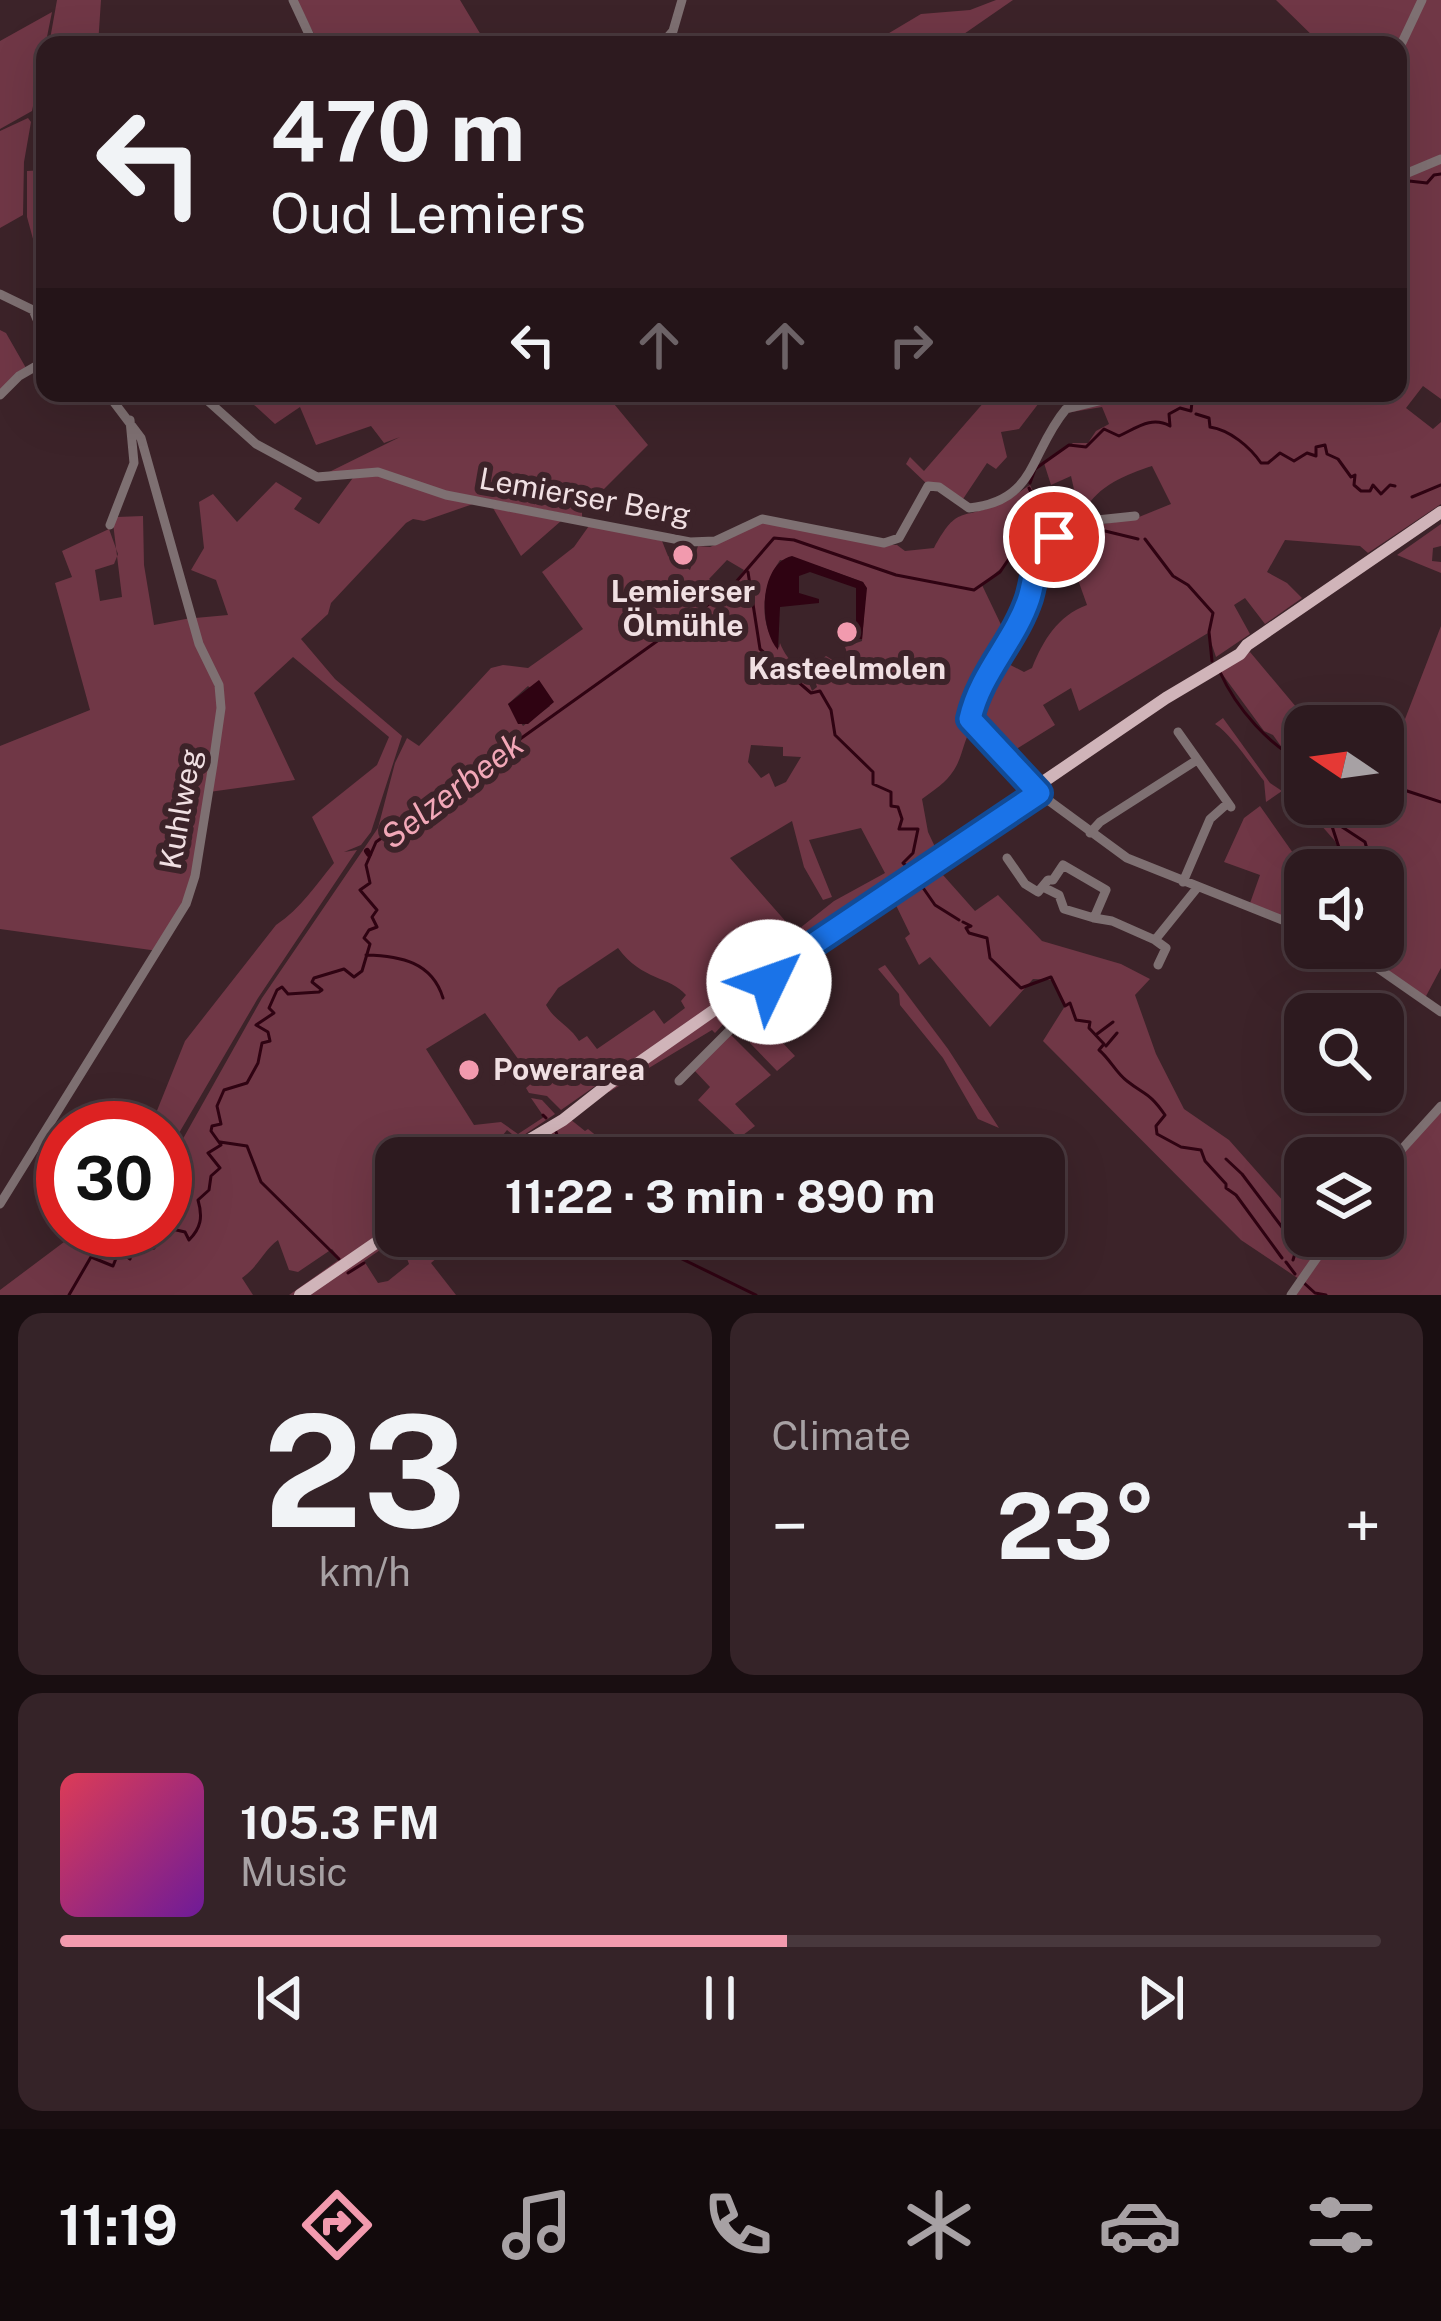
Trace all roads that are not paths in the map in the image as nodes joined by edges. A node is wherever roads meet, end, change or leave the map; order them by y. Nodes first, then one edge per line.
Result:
1 (292, 0) edge
2 (682, 0) edge
3 (1422, 0) edge
4 (310, 36) edge
5 (669, 36) edge
6 (1405, 36) edge
7 (1441, 159) edge
8 (1407, 173) edge
9 (0, 294) edge
10 (36, 317) edge
11 (36, 367) edge
12 (0, 395) edge
13 (115, 402) edge
14 (210, 402) edge
15 (1072, 402) edge
16 (1092, 402) edge
17 (1069, 407) junction
18 (130, 420) junction
19 (1441, 512) edge
20 (1135, 516) dead end
21 (110, 525) dead end
22 (1178, 732) dead end
23 (1197, 760) junction
24 (1036, 791) junction
25 (1090, 833) junction
26 (1007, 858) dead end
27 (1183, 882) junction
28 (1045, 888) junction
29 (1197, 888) junction
30 (1094, 918) junction
31 (1284, 921) edge
32 (1155, 940) junction
33 (1158, 965) dead end
34 (1379, 969) edge
35 (766, 976) junction
36 (1441, 1012) edge
37 (679, 1081) dead end
38 (1441, 1106) edge
39 (531, 1137) edge
40 (1404, 1146) edge
41 (0, 1204) edge
42 (375, 1243) edge
43 (1319, 1257) edge
44 (300, 1295) edge
45 (1291, 1295) edge

1 - 4 street
2 - 5 street
3 - 6 street
7 - 8 street
9 - 10 street
11 - 12 street
13 - 18 street, Kuhlweg
14 - 17 street, Lemierser Berg
15 - 17 street
16 - 17 street
18 - 21 street
18 - 41 street, Kuhlweg
19 - 24 main road
20 - 24 street
22 - 23 street
23 - 25 street
23 - 27 street
24 - 25 street
24 - 35 main road
25 - 27 street
26 - 28 street
27 - 29 street
28 - 30 street
28 - 30 street
29 - 31 street
29 - 32 street
30 - 32 street
32 - 33 street
34 - 36 street
35 - 37 street
35 - 39 main road
38 - 40 street
42 - 44 main road
43 - 45 street

